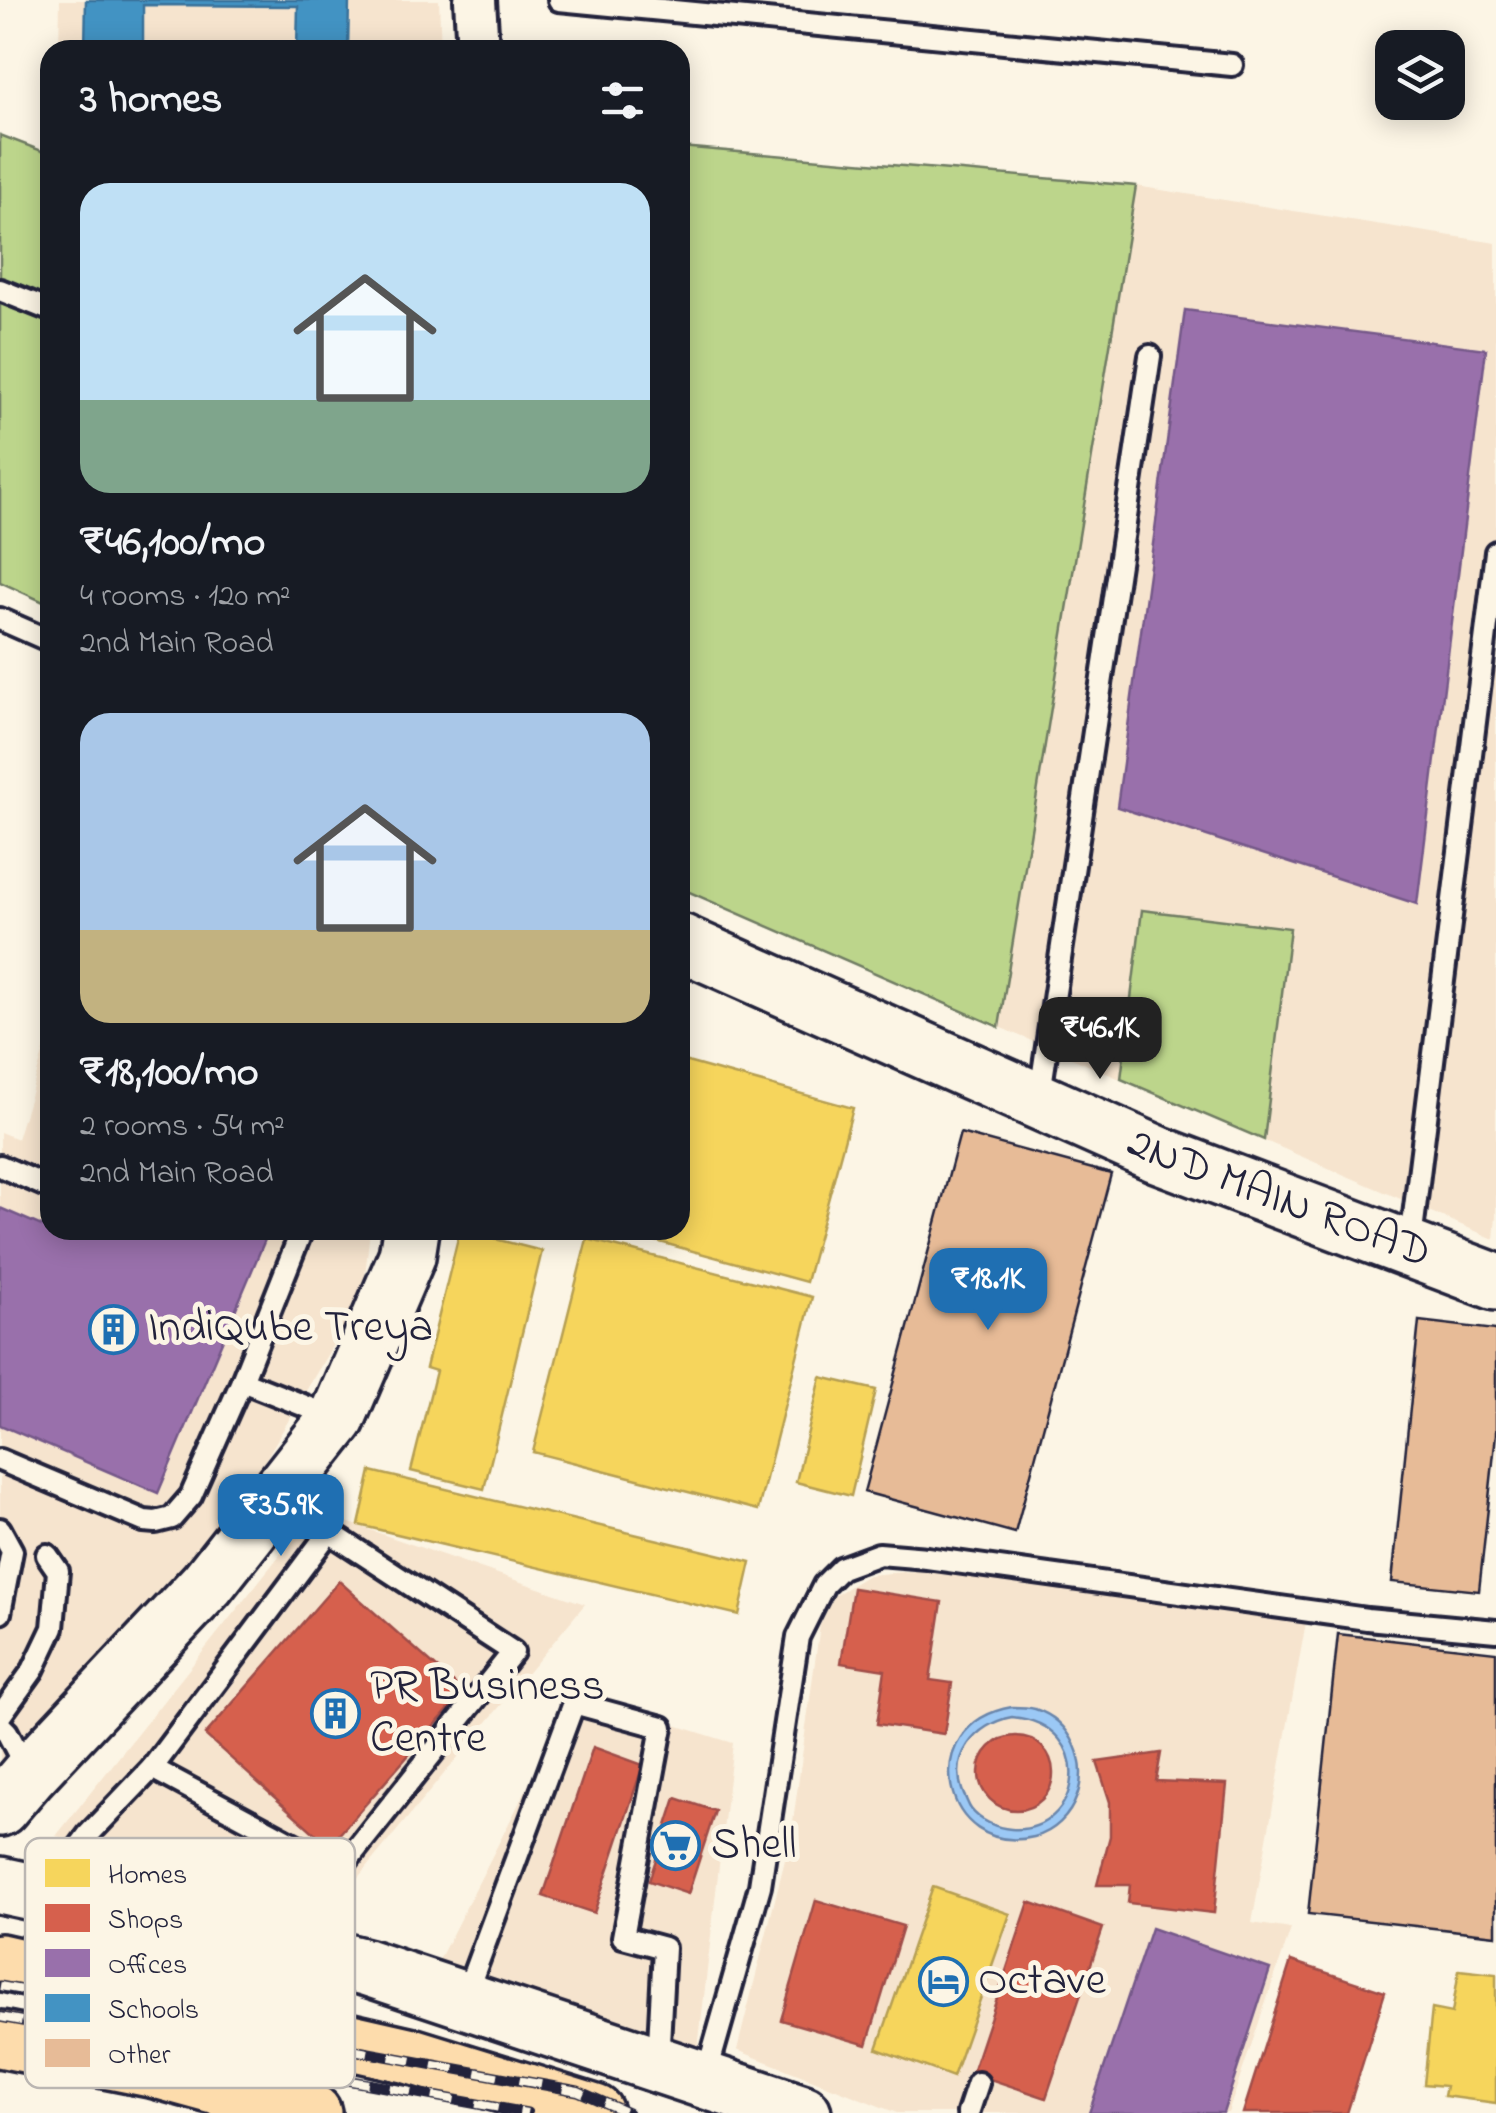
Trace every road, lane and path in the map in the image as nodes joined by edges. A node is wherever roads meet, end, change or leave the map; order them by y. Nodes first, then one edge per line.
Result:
1 (475, 0) edge
2 (559, 0) edge
3 (477, 40) edge
4 (1232, 65) dead end
5 (0, 290) edge
6 (40, 306) edge
7 (1150, 356) dead end
8 (1496, 552) edge
9 (0, 619) edge
10 (40, 637) edge
11 (690, 946) edge
12 (1039, 1102) junction
13 (0, 1166) edge
14 (40, 1183) edge
15 (298, 1240) edge
16 (409, 1240) edge
17 (1410, 1250) junction
18 (1496, 1282) edge
19 (242, 1382) junction
20 (337, 1419) junction
21 (0, 1460) edge
22 (276, 1497) junction
23 (0, 1529) edge
24 (329, 1532) junction
25 (46, 1555) dead end
26 (0, 1613) edge
27 (1496, 1630) edge
28 (0, 1716) edge
29 (0, 1724) edge
30 (152, 1768) junction
31 (14, 1791) edge
32 (84, 1838) edge
33 (281, 1838) edge
34 (355, 1851) edge
35 (0, 1962) edge
36 (355, 1964) edge
37 (25, 1968) edge
38 (465, 1999) junction
39 (0, 2039) edge
40 (355, 2043) edge
41 (25, 2044) edge
42 (681, 2071) junction
43 (978, 2083) dead end
44 (222, 2088) edge
45 (313, 2113) edge
46 (596, 2113) edge
47 (803, 2113) edge
48 (968, 2113) edge

1 - 3 street
2 - 4 lane
5 - 6 lane
7 - 12 lane
8 - 17 lane
9 - 10 lane
11 - 12 street, 2ND MAIN ROAD
12 - 17 street, 2ND MAIN ROAD
13 - 14 lane
15 - 19 lane
16 - 20 street
17 - 18 street, 2ND MAIN ROAD
19 - 20 lane
19 - 21 lane
20 - 22 street
22 - 24 lane
22 - 31 street
23 - 26 lane
24 - 30 lane
24 - 34 lane
25 - 28 lane
27 - 42 lane
29 - 31 lane
30 - 32 lane
30 - 33 lane
35 - 37 highway
36 - 38 street
38 - 42 street
38 - 42 lane
39 - 41 highway
40 - 46 highway
42 - 47 street
43 - 48 lane
44 - 45 highway

